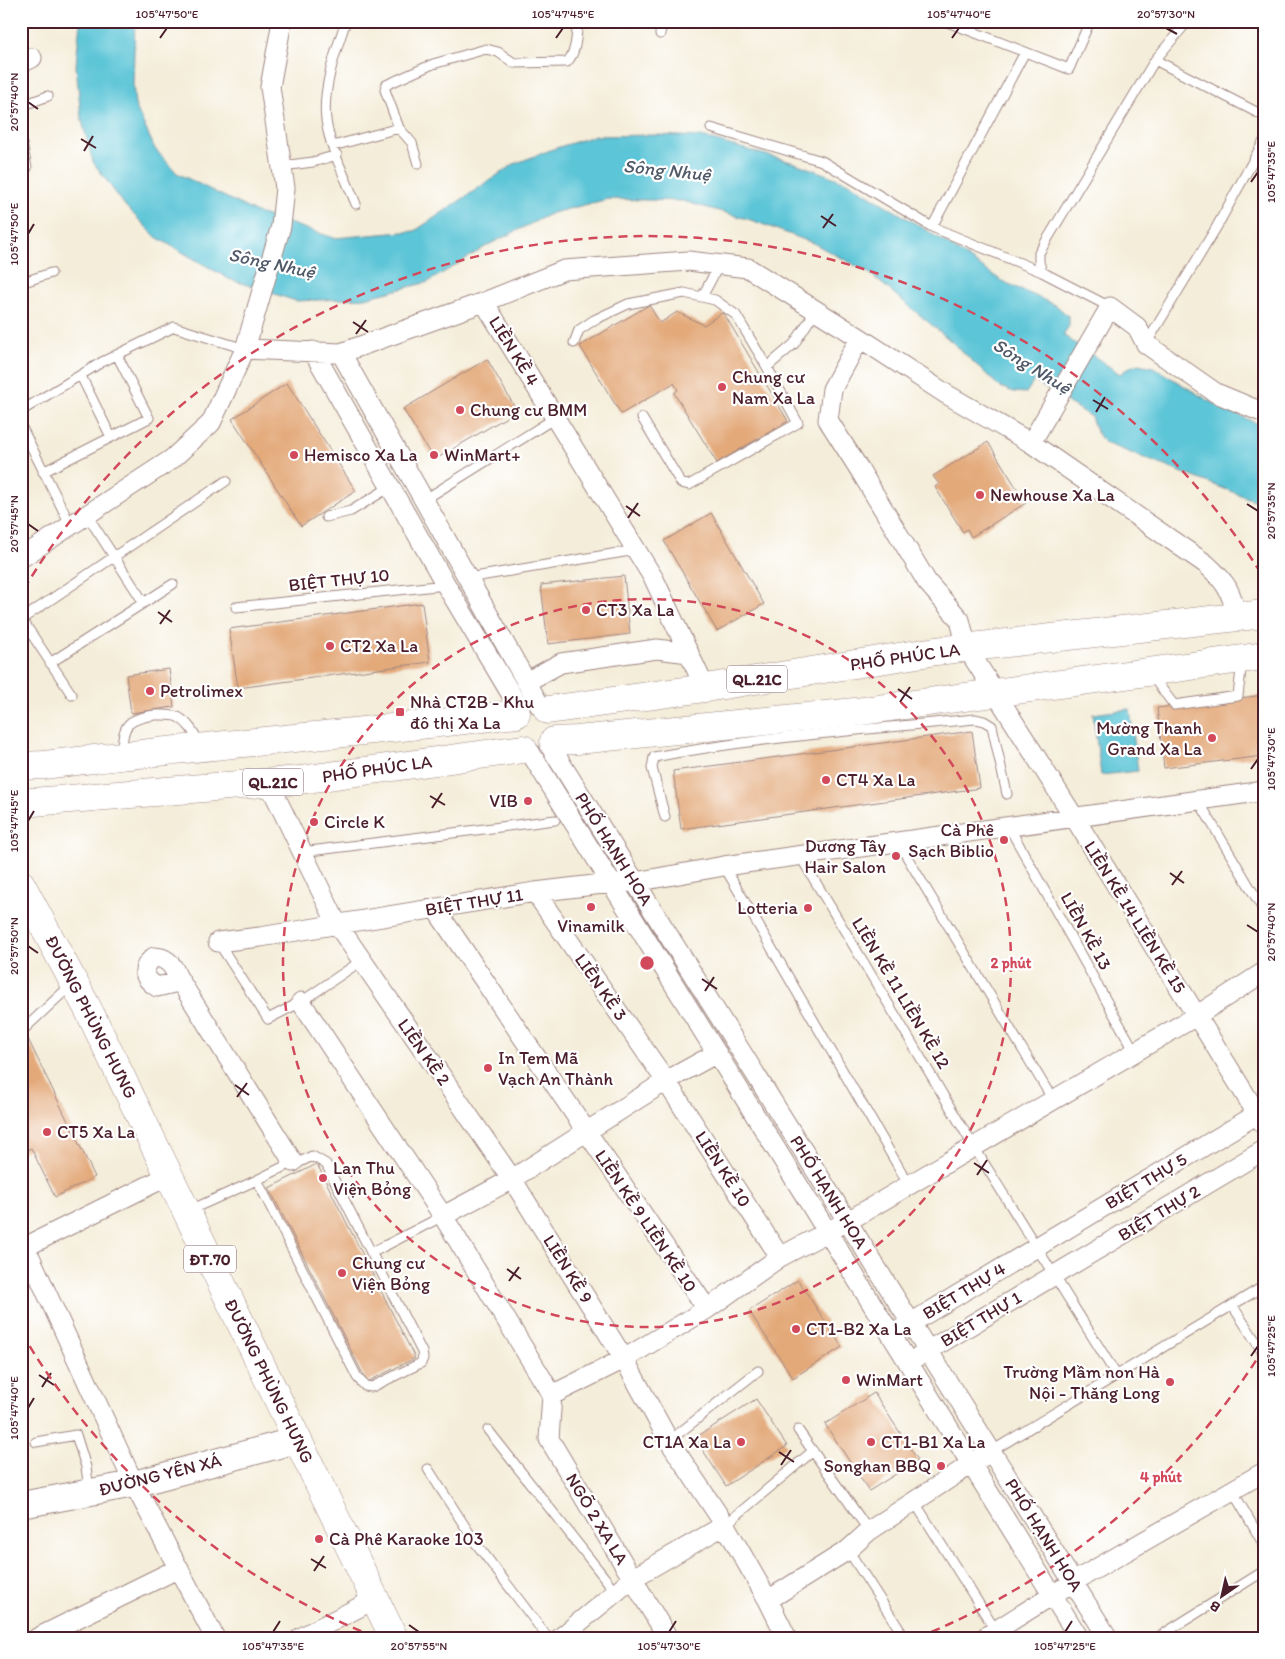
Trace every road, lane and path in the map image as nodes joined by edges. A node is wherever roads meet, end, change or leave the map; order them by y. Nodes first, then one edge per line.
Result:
1 (282, 21) edge
2 (346, 21) edge
3 (578, 21) edge
4 (662, 21) edge
5 (945, 21) edge
6 (1090, 21) edge
7 (1188, 21) edge
8 (660, 34) dead end
9 (1025, 52) junction
10 (1155, 60) junction
11 (48, 96) dead end
12 (21, 106) edge
13 (1264, 116) edge
14 (399, 128) junction
15 (711, 128) dead end
16 (21, 139) edge
17 (1264, 141) edge
18 (335, 151) junction
19 (418, 164) dead end
20 (282, 166) junction
21 (27, 168) dead end
22 (356, 204) dead end
23 (932, 227) junction
24 (719, 264) junction
25 (1042, 272) junction
26 (51, 273) dead end
27 (21, 283) edge
28 (702, 297) junction
29 (484, 302) junction
30 (1110, 306) junction
31 (816, 310) junction
32 (860, 338) junction
33 (574, 343) dead end
34 (1146, 344) junction
35 (246, 349) junction
36 (313, 351) junction
37 (341, 353) junction
38 (117, 355) junction
39 (767, 367) junction
40 (81, 376) junction
41 (21, 411) edge
42 (1264, 413) edge
43 (555, 418) junction
44 (642, 418) dead end
45 (21, 426) edge
46 (111, 437) junction
47 (1031, 443) junction
48 (43, 472) junction
49 (226, 481) dead end
50 (390, 487) junction
51 (424, 500) junction
52 (87, 515) junction
53 (326, 518) dead end
54 (71, 526) junction
55 (637, 550) junction
56 (114, 557) junction
57 (21, 558) edge
58 (468, 578) junction
59 (173, 584) dead end
60 (446, 585) junction
61 (144, 603) junction
62 (236, 607) dead end
63 (1251, 616) edge
64 (22, 619) edge
65 (966, 648) junction
66 (689, 654) junction
67 (1253, 657) edge
68 (50, 663) junction
69 (1148, 672) junction
70 (526, 682) junction
71 (705, 688) junction
72 (995, 693) junction
73 (72, 695) dead end
74 (531, 710) junction
75 (821, 724) junction
76 (201, 746) junction
77 (539, 747) junction
78 (122, 755) junction
79 (21, 766) edge
80 (269, 783) junction
81 (1264, 791) edge
82 (1007, 794) dead end
83 (1198, 800) junction
84 (21, 804) edge
85 (665, 817) dead end
86 (1074, 817) junction
87 (555, 820) dead end
88 (1009, 826) junction
89 (898, 842) junction
90 (302, 852) junction
91 (800, 856) junction
92 (724, 866) junction
93 (635, 882) junction
94 (611, 883) junction
95 (21, 884) edge
96 (535, 892) junction
97 (434, 908) junction
98 (1264, 911) edge
99 (337, 924) junction
100 (218, 942) joint
101 (361, 961) junction
102 (1264, 972) edge
103 (177, 976) dead end
104 (74, 982) junction
105 (301, 1002) junction
106 (1196, 1016) junction
107 (21, 1032) edge
108 (1135, 1052) junction
109 (717, 1053) junction
110 (666, 1081) junction
111 (1053, 1100) junction
112 (1261, 1117) edge
113 (586, 1132) junction
114 (974, 1147) junction
115 (1264, 1150) edge
116 (293, 1162) junction
117 (170, 1175) junction
118 (512, 1179) junction
119 (257, 1180) junction
120 (909, 1185) junction
121 (187, 1211) junction
122 (442, 1216) junction
123 (848, 1221) junction
124 (828, 1233) junction
125 (1036, 1248) junction
126 (24, 1249) edge
127 (371, 1253) junction
128 (780, 1257) junction
129 (1054, 1276) junction
130 (1264, 1286) edge
131 (1232, 1305) junction
132 (707, 1309) junction
133 (911, 1323) junction
134 (891, 1334) junction
135 (928, 1350) junction
136 (1264, 1354) edge
137 (624, 1359) junction
138 (908, 1362) junction
139 (758, 1371) dead end
140 (1117, 1376) junction
141 (552, 1395) junction
142 (488, 1430) dead end
143 (798, 1430) dead end
144 (297, 1440) junction
145 (669, 1441) junction
146 (36, 1442) dead end
147 (813, 1451) junction
148 (992, 1452) junction
149 (971, 1463) junction
150 (428, 1470) dead end
151 (1264, 1472) edge
152 (134, 1484) junction
153 (1232, 1490) junction
154 (89, 1492) junction
155 (914, 1501) junction
156 (21, 1505) edge
157 (725, 1525) junction
158 (869, 1531) junction
159 (1264, 1546) edge
160 (848, 1550) junction
161 (180, 1568) junction
162 (1264, 1571) edge
163 (633, 1578) junction
164 (1074, 1582) junction
165 (615, 1591) junction
166 (1053, 1595) junction
167 (375, 1599) junction
168 (768, 1600) junction
169 (990, 1634) edge
170 (37, 1638) edge
171 (215, 1638) edge
172 (300, 1638) edge
173 (394, 1638) edge
174 (548, 1638) edge
175 (560, 1638) edge
176 (668, 1638) edge
177 (787, 1638) edge
178 (905, 1638) edge
179 (1079, 1638) edge
180 (1108, 1638) edge
181 (1157, 1638) edge

1 - 20 street
2 - 18 lane
3 - 14 lane
4 - 8 lane
5 - 9 lane
6 - 9 lane
7 - 10 lane
9 - 23 lane
10 - 13 lane
10 - 25 lane
11 - 12 lane
14 - 18 lane
14 - 19 lane
15 - 23 lane
16 - 21 lane
17 - 34 lane
18 - 20 lane
18 - 22 lane
20 - 35 street
23 - 25 lane
24 - 28 lane
24 - 29 street
24 - 31 street
25 - 30 lane
26 - 27 lane
28 - 33 lane
28 - 39 lane
29 - 37 street
29 - 43 street, LIỀN KỀ 4
30 - 34 street
30 - 47 street
31 - 32 street
31 - 39 lane
32 - 47 street
32 - 65 street
34 - 42 street
35 - 36 street
35 - 38 lane
35 - 52 street
36 - 37 street
36 - 50 street
37 - 51 street
38 - 40 lane
38 - 46 lane
39 - 44 lane
40 - 41 lane
40 - 46 lane
43 - 51 lane
43 - 55 street, LIỀN KỀ 4
45 - 48 lane
46 - 48 lane
47 - 63 street
48 - 54 lane
49 - 56 lane
50 - 53 lane
50 - 60 street
51 - 58 street
52 - 54 street
52 - 56 lane
54 - 57 street
55 - 58 lane
55 - 66 street, LIỀN KỀ 4
56 - 61 lane
56 - 64 lane
58 - 70 street
59 - 61 lane
60 - 62 lane, BIỆT THỰ 10
60 - 74 street
61 - 68 lane
63 - 65 main road, PHỐ PHÚC LA / QL.21C
64 - 68 lane
65 - 71 main road, PHỐ PHÚC LA / QL.21C
65 - 72 street, LIỀN KỀ 14 LIỀN KỀ 15
66 - 70 street
66 - 71 street, LIỀN KỀ 4
67 - 69 main road, PHỐ PHÚC LA / QL.21C
67 - 69 lane
68 - 73 lane
69 - 72 main road, PHỐ PHÚC LA / QL.21C
70 - 74 street
71 - 74 main road, PHỐ PHÚC LA / QL.21C
72 - 75 main road, PHỐ PHÚC LA / QL.21C
72 - 86 street, LIỀN KỀ 14 LIỀN KỀ 15
74 - 76 main road, PHỐ PHÚC LA / QL.21C
74 - 77 main road
74 - 77 main road
75 - 77 main road, PHỐ PHÚC LA / QL.21C
75 - 82 lane
75 - 85 lane
76 - 78 main road, PHỐ PHÚC LA / QL.21C
76 - 78 lane
77 - 80 main road, PHỐ PHÚC LA / QL.21C
77 - 93 street, PHỐ HẠNH HOA
77 - 94 street, PHỐ HẠNH HOA
78 - 79 main road, PHỐ PHÚC LA / QL.21C
80 - 84 main road, PHỐ PHÚC LA / QL.21C
80 - 90 street, LIỀN KỀ 2
81 - 83 street, BIỆT THỰ 11
83 - 86 street, BIỆT THỰ 11
83 - 98 lane
86 - 88 street, BIỆT THỰ 11
86 - 106 street, LIỀN KỀ 14 LIỀN KỀ 15
87 - 90 lane
88 - 89 street, BIỆT THỰ 11
88 - 108 lane, LIỀN KỀ 13
89 - 91 street, BIỆT THỰ 11
89 - 111 lane
90 - 99 street, LIỀN KỀ 2
91 - 92 street, BIỆT THỰ 11
91 - 114 lane, LIỀN KỀ 11 LIỀN KỀ 12
92 - 93 street, BIỆT THỰ 11
92 - 120 lane
93 - 94 street, BIỆT THỰ 11
93 - 123 street, PHỐ HẠNH HOA
94 - 96 street, BIỆT THỰ 11
94 - 109 street, PHỐ HẠNH HOA
95 - 104 main road, ĐƯỜNG PHÙNG HƯNG / ĐT.70
96 - 97 street, BIỆT THỰ 11
96 - 110 street, LIỀN KỀ 3
97 - 99 street, BIỆT THỰ 11
97 - 113 street, LIỀN KỀ 9 LIỀN KỀ 10
99 - 100 street, BIỆT THỰ 11
99 - 101 street, LIỀN KỀ 2
100 - 105 lane
101 - 105 lane
101 - 118 street, LIỀN KỀ 2
102 - 106 street
103 - 116 street
104 - 107 lane
104 - 117 main road, ĐƯỜNG PHÙNG HƯNG / ĐT.70
105 - 122 street
106 - 108 street
106 - 112 street, LIỀN KỀ 14 LIỀN KỀ 15
108 - 111 street
109 - 110 street
109 - 124 street, PHỐ HẠNH HOA
110 - 113 street
110 - 128 street, LIỀN KỀ 10
111 - 114 street
112 - 125 street, BIỆT THỰ 5
113 - 118 street
113 - 132 street, LIỀN KỀ 9 LIỀN KỀ 10
114 - 120 street
114 - 125 lane, LIỀN KỀ 11 LIỀN KỀ 12
115 - 129 street, BIỆT THỰ 2
116 - 119 lane
116 - 127 lane
117 - 121 main road, ĐƯỜNG PHÙNG HƯNG / ĐT.70
117 - 126 street
118 - 122 street
118 - 137 street, LIỀN KỀ 9
119 - 121 lane
119 - 127 lane
120 - 123 street
121 - 144 main road, ĐƯỜNG PHÙNG HƯNG / ĐT.70
122 - 127 lane
122 - 141 street
123 - 124 street
123 - 133 street, PHỐ HẠNH HOA
124 - 128 street
124 - 134 street, PHỐ HẠNH HOA
125 - 129 lane, LIỀN KỀ 11 LIỀN KỀ 12
125 - 133 street, BIỆT THỰ 4
126 - 152 street
128 - 132 street
129 - 135 street, BIỆT THỰ 1
129 - 140 lane, LIỀN KỀ 11 LIỀN KỀ 12
130 - 131 lane
131 - 136 lane
131 - 140 lane
132 - 137 street
133 - 134 street, BIỆT THỰ 4
133 - 135 street, PHỐ HẠNH HOA
134 - 138 street, PHỐ HẠNH HOA
135 - 138 street, BIỆT THỰ 1
135 - 148 street, PHỐ HẠNH HOA
137 - 141 street
137 - 145 street, LIỀN KỀ 9
138 - 149 street, PHỐ HẠNH HOA
139 - 145 lane
140 - 148 lane
141 - 163 street, NGÕ 2 XA LA
142 - 165 lane
143 - 147 lane
144 - 152 street, ĐƯỜNG YÊN XÁ
144 - 167 main road, ĐƯỜNG PHÙNG HƯNG / ĐT.70
145 - 157 street, LIỀN KỀ 9
146 - 154 lane
147 - 157 lane
147 - 158 lane
148 - 149 street
148 - 164 street, PHỐ HẠNH HOA
149 - 155 street
149 - 166 street, PHỐ HẠNH HOA
150 - 174 lane
151 - 153 street
152 - 154 street, ĐƯỜNG YÊN XÁ
152 - 161 street
153 - 159 lane
153 - 164 street
154 - 156 street, ĐƯỜNG YÊN XÁ
155 - 158 street
155 - 169 lane
157 - 163 street
157 - 168 street, LIỀN KỀ 9
158 - 160 street
160 - 168 street
160 - 178 lane
161 - 170 street
161 - 171 street
162 - 181 lane
163 - 165 street
163 - 176 street, NGÕ 2 XA LA
164 - 166 street
164 - 180 street, PHỐ HẠNH HOA
165 - 175 street
166 - 169 street
166 - 179 street, PHỐ HẠNH HOA
167 - 172 street
167 - 173 main road, ĐƯỜNG PHÙNG HƯNG / ĐT.70
168 - 177 street, LIỀN KỀ 9

